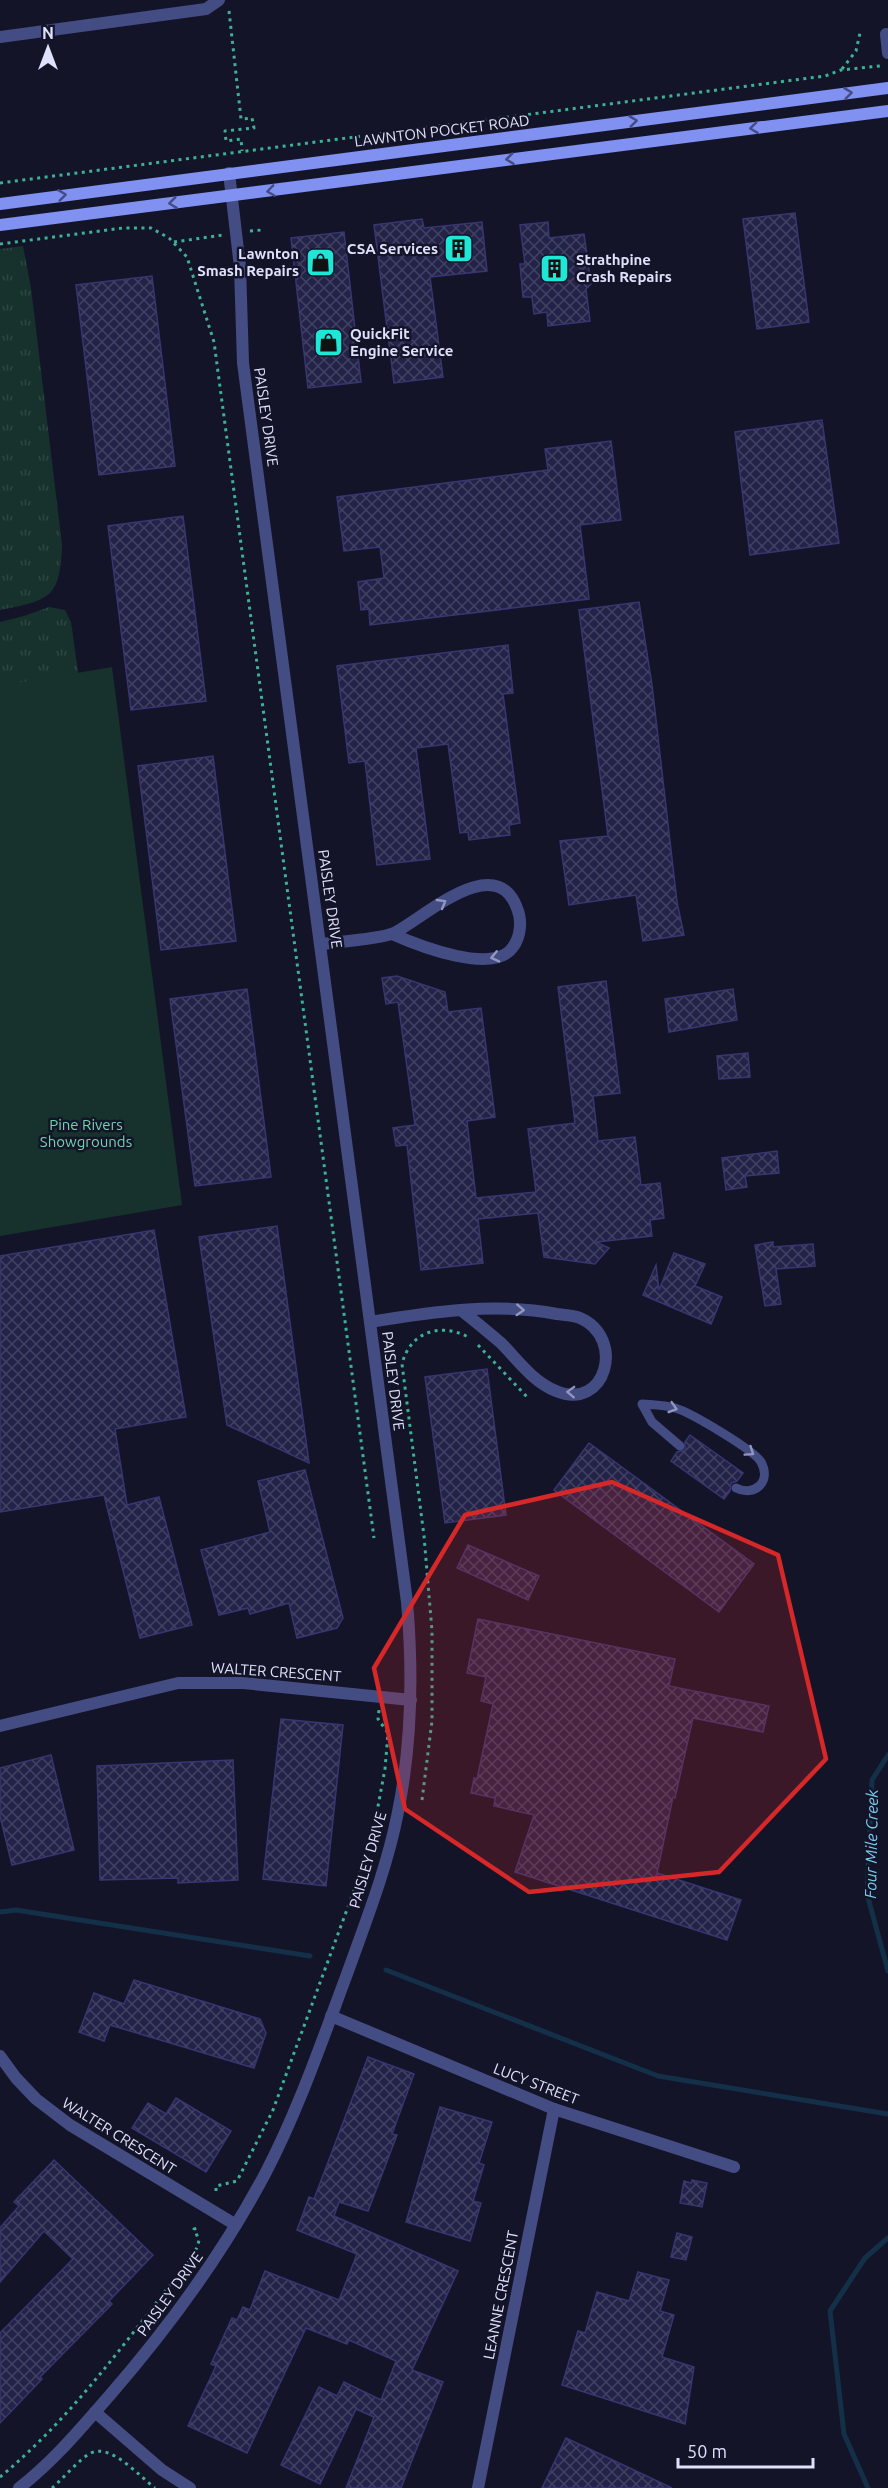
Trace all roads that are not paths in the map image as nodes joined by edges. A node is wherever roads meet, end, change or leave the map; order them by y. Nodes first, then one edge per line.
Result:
1 (219, 0) edge
2 (885, 34) dead end
3 (0, 37) edge
4 (888, 53) edge
5 (888, 88) edge
6 (888, 111) edge
7 (229, 174) junction
8 (231, 196) junction
9 (0, 204) edge
10 (0, 225) edge
11 (392, 934) junction
12 (321, 944) junction
13 (462, 1311) junction
14 (370, 1322) junction
15 (680, 1446) dead end
16 (736, 1488) dead end
17 (411, 1700) junction
18 (0, 1726) edge
19 (331, 2016) junction
20 (0, 2055) edge
21 (554, 2109) junction
22 (734, 2167) dead end
23 (237, 2225) junction
24 (95, 2412) junction
25 (19, 2488) edge
26 (190, 2488) edge
27 (478, 2488) edge

1 - 3 street
2 - 4 street
7 -> 5 main road, LAWNTON POCKET ROAD
6 -> 8 main road
7 - 8 street, PAISLEY DRIVE
9 -> 7 main road, LAWNTON POCKET ROAD
8 -> 10 main road
8 - 12 street, PAISLEY DRIVE
11 -> 11 street
11 - 12 street
12 - 14 street, PAISLEY DRIVE
13 -> 13 street
13 - 14 street
14 - 17 street, PAISLEY DRIVE
15 -> 16 lane
17 - 18 street, WALTER CRESCENT
17 - 19 street, PAISLEY DRIVE
19 - 21 street, LUCY STREET
19 - 23 street, PAISLEY DRIVE
20 - 23 street, WALTER CRESCENT
21 - 22 street, LUCY STREET
21 - 27 street, LEANNE CRESCENT
23 - 24 street, PAISLEY DRIVE
24 - 25 street, PAISLEY DRIVE
24 - 26 street

